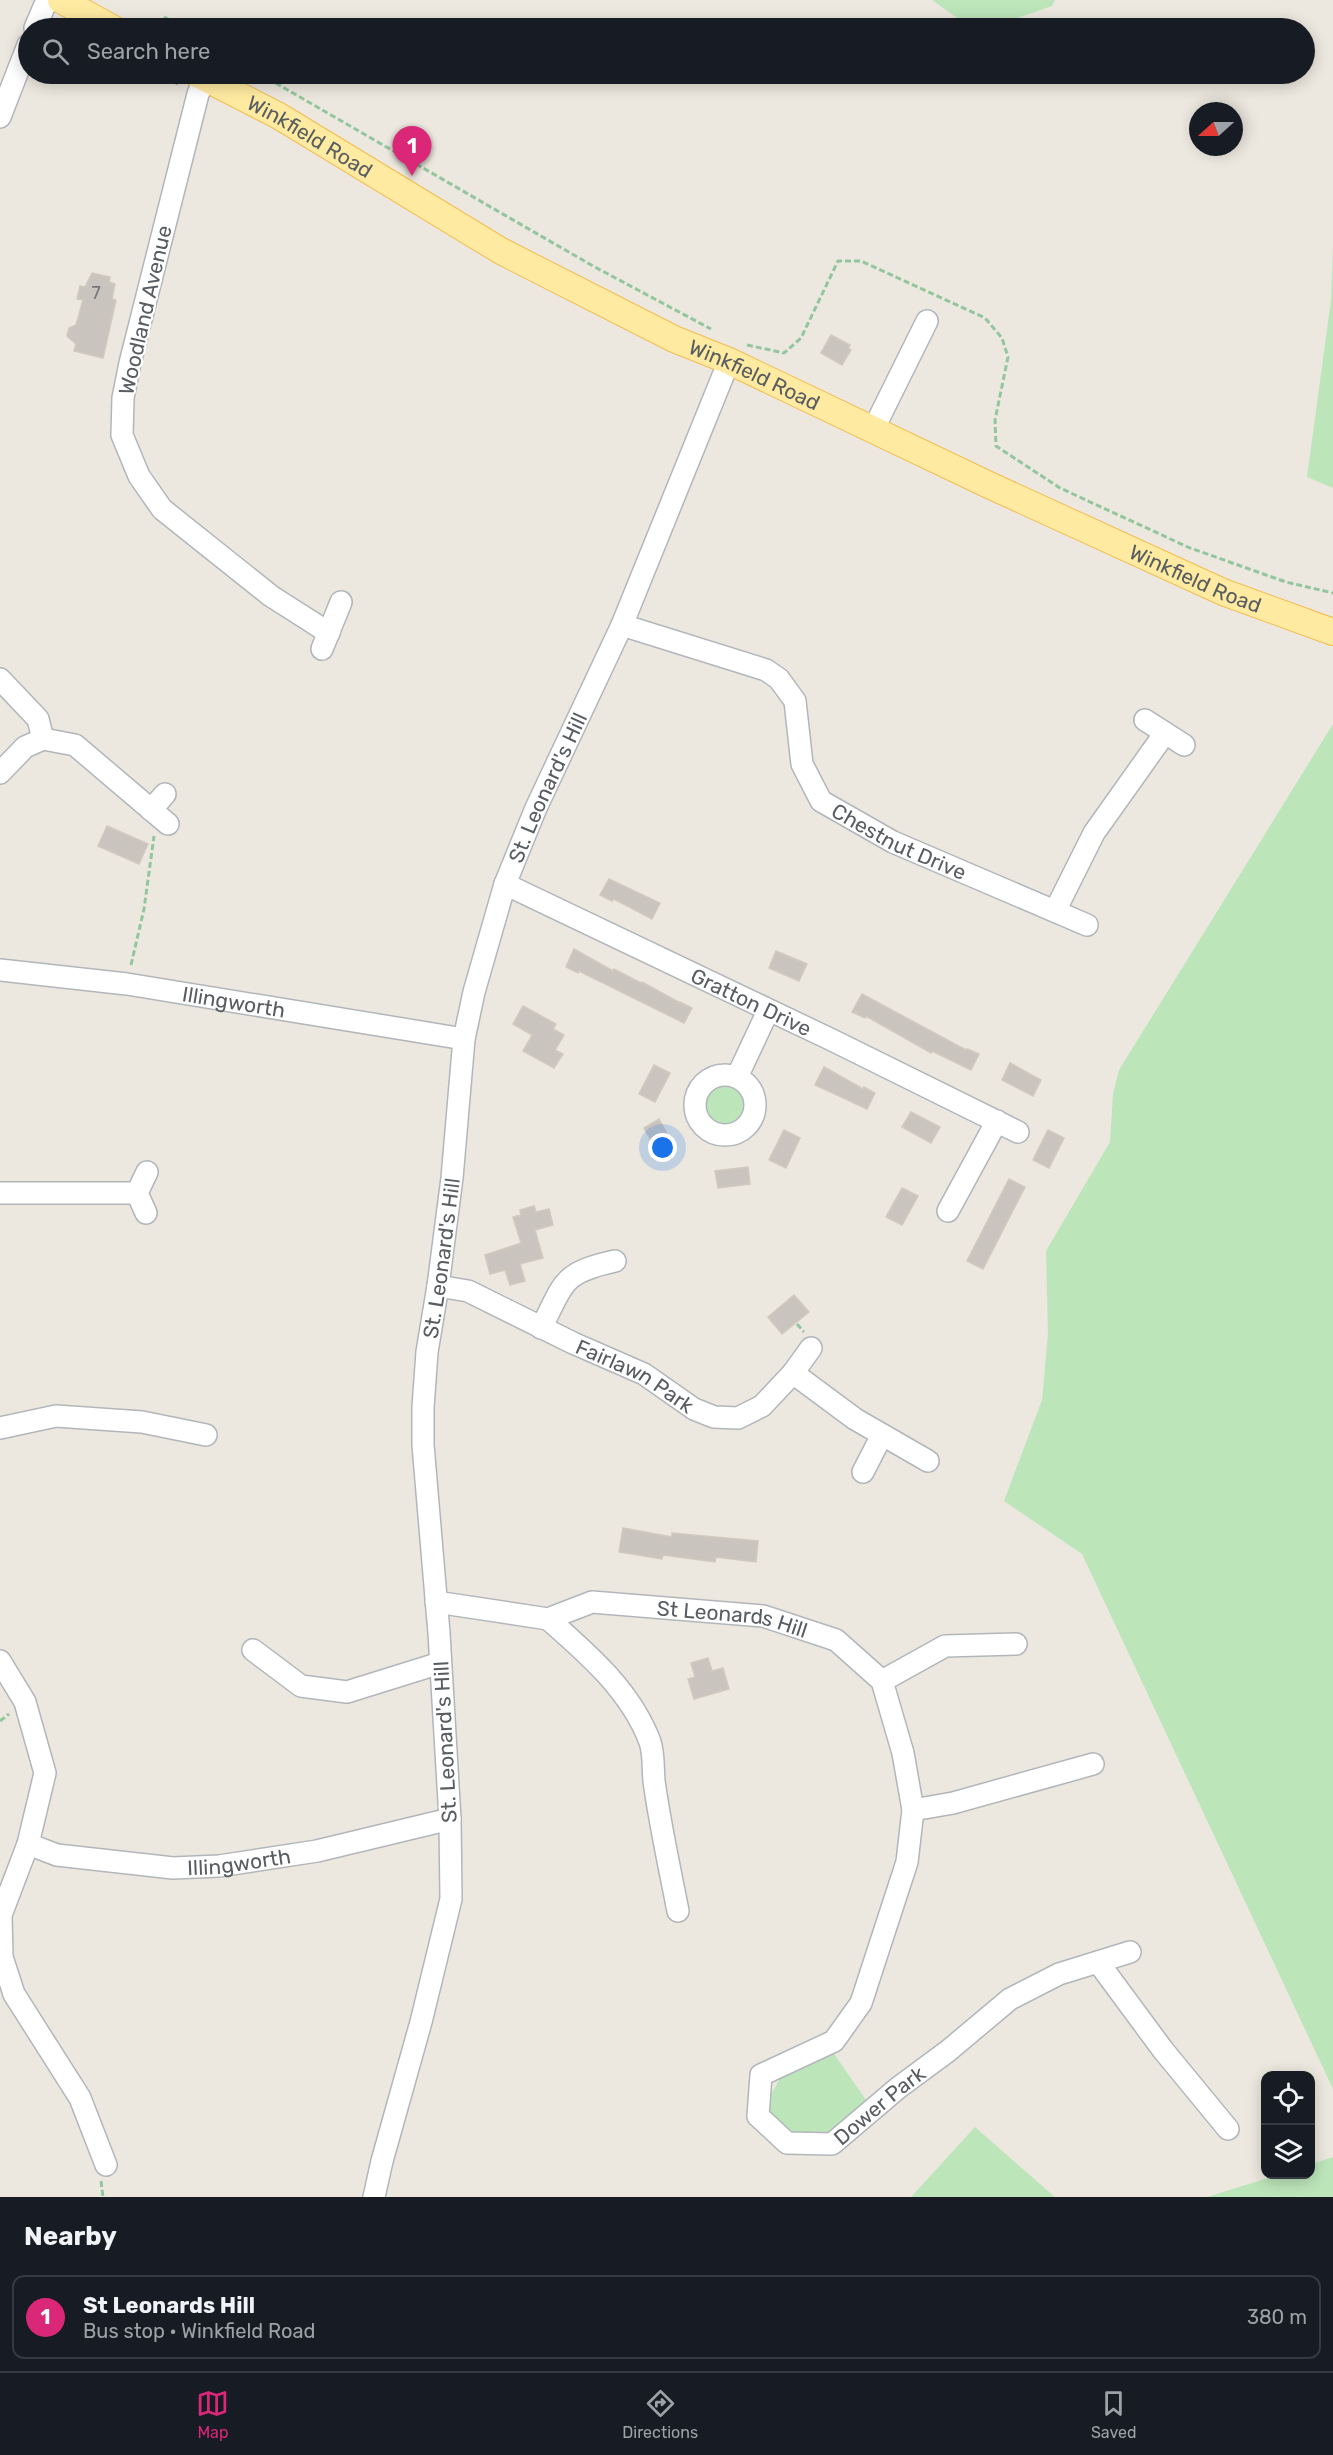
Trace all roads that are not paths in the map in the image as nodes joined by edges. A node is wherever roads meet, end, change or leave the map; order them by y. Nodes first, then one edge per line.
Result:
1 (47, 0) edge
2 (61, 0) edge
3 (39, 18) edge
4 (94, 18) edge
5 (18, 68) edge
6 (200, 84) edge
7 (217, 84) edge
8 (3, 102) edge
9 (927, 321) dead end
10 (737, 353) junction
11 (873, 430) junction
12 (341, 602) dead end
13 (622, 625) junction
14 (1333, 632) edge
15 (0, 679) edge
16 (1145, 720) dead end
17 (1165, 733) junction
18 (43, 739) junction
19 (1184, 745) dead end
20 (0, 773) edge
21 (160, 811) road end
22 (505, 884) junction
23 (1055, 911) junction
24 (1087, 925) dead end
25 (0, 970) edge
26 (768, 1011) junction
27 (464, 1039) junction
28 (737, 1077) dead end
29 (997, 1121) junction
30 (1018, 1132) dead end
31 (147, 1172) dead end
32 (0, 1193) edge
33 (137, 1193) junction
34 (948, 1211) dead end
35 (146, 1213) dead end
36 (615, 1261) dead end
37 (438, 1286) junction
38 (541, 1328) junction
39 (811, 1348) dead end
40 (793, 1373) junction
41 (0, 1428) edge
42 (206, 1435) dead end
43 (882, 1435) junction
44 (928, 1461) dead end
45 (863, 1472) dead end
46 (436, 1602) junction
47 (548, 1619) junction
48 (1016, 1644) dead end
49 (254, 1650) dead end
50 (0, 1661) edge
51 (440, 1663) junction
52 (882, 1681) junction
53 (1093, 1764) dead end
54 (913, 1810) junction
55 (450, 1819) junction
56 (28, 1844) junction
57 (678, 1911) dead end
58 (1130, 1953) dead end
59 (1098, 1962) junction
60 (1228, 2129) dead end
61 (106, 2166) dead end
62 (374, 2197) edge

1 - 3 street
2 - 4 main road
5 - 8 street
6 - 12 street, Woodland Avenue
7 - 10 main road, Winkfield Road
9 - 11 street
10 - 11 main road, Winkfield Road
10 - 13 street, St. Leonard's Hill
11 - 14 main road, Winkfield Road
13 - 22 street, St. Leonard's Hill
13 - 23 street, Chestnut Drive
15 - 18 street
16 - 17 street
17 - 19 street
17 - 23 street
18 - 20 street
18 - 21 street
22 - 26 street, Gratton Drive
22 - 27 street, St. Leonard's Hill
23 - 24 street, Chestnut Drive
25 - 27 street, Illingworth
26 - 28 street
26 - 29 street, Gratton Drive
27 - 37 street, St. Leonard's Hill
29 - 30 street, Gratton Drive
29 - 34 street
31 - 33 street
32 - 33 street
33 - 35 street
36 - 38 street
37 - 38 street, Fairlawn Park
37 - 46 street, St. Leonard's Hill
38 - 40 street, Fairlawn Park
39 - 40 street, Fairlawn Park
40 - 43 street
41 - 42 street
43 - 44 street
43 - 45 street
46 - 47 street, St Leonards Hill
46 - 51 street, St. Leonard's Hill
47 - 52 street, St Leonards Hill
47 - 57 street
48 - 52 street
49 - 51 street
50 - 56 street
51 - 55 street, St. Leonard's Hill
52 - 54 street
53 - 54 street
54 - 59 street, Dower Park
55 - 56 street, Illingworth
55 - 62 street, St. Leonard's Hill
56 - 61 street
58 - 59 street, Dower Park
59 - 60 street

